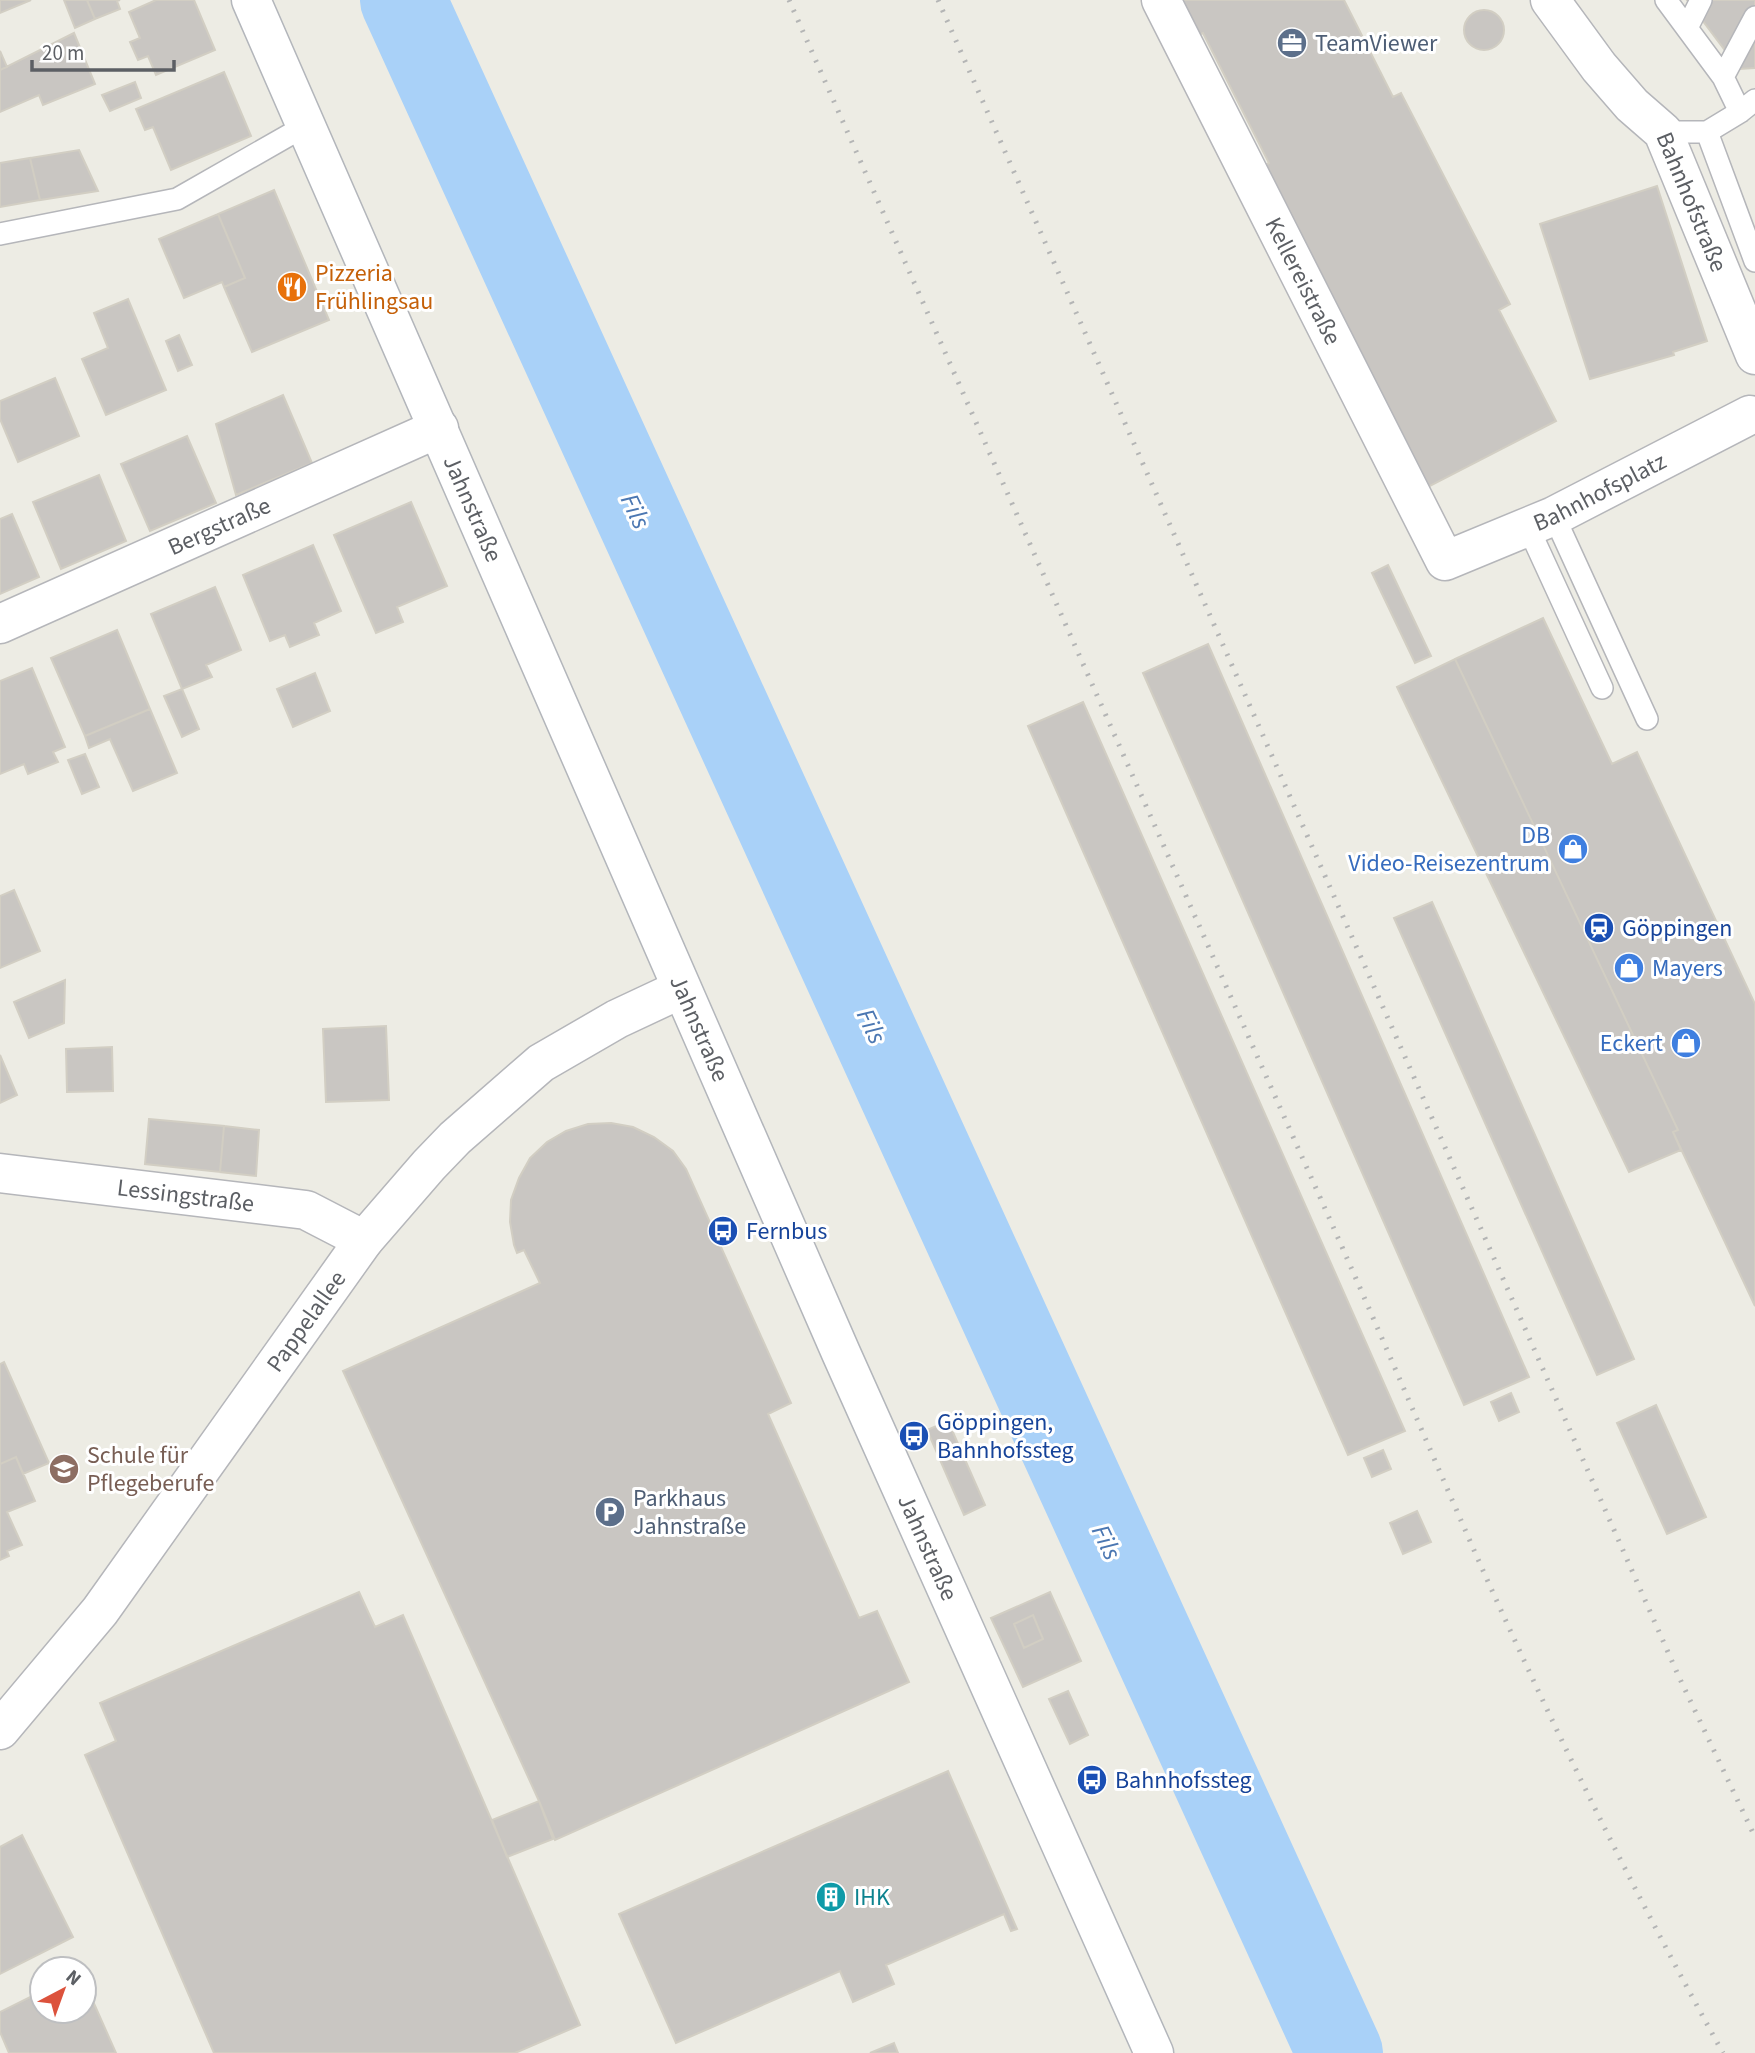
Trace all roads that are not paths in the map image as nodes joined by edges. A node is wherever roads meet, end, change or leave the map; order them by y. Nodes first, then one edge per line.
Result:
1 (251, 0) edge
2 (1161, 0) edge
3 (1550, 0) edge
4 (1666, 0) edge
5 (1701, 0) edge
6 (1755, 17) edge
7 (1687, 27) junction
8 (1723, 77) junction
9 (1748, 106) edge
10 (305, 126) junction
11 (1663, 132) junction
12 (1707, 132) junction
13 (0, 234) edge
14 (1755, 261) edge
15 (1755, 355) edge
16 (1755, 377) edge
17 (1752, 421) edge
18 (439, 428) junction
19 (1541, 521) junction
20 (1445, 561) joint
21 (0, 624) edge
22 (1602, 688) dead end
23 (1647, 719) dead end
24 (681, 989) junction
25 (0, 1173) edge
26 (364, 1240) junction
27 (0, 1730) edge
28 (1154, 2053) edge

1 - 10 street, Jahnstraße
2 - 20 street, Kellereistraße
3 - 11 street, Bahnhofstraße
4 - 7 lane
5 - 7 lane
6 - 8 lane
7 - 8 lane
8 - 9 lane
9 - 12 lane
10 - 13 lane
10 - 18 street, Jahnstraße
11 - 12 lane
11 - 15 street, Bahnhofstraße
12 - 14 lane
16 - 17 street
17 - 19 street, Bahnhofsplatz
18 - 21 street, Bergstraße
18 - 24 street, Jahnstraße
19 - 20 street, Bahnhofsplatz
19 - 22 lane
19 - 23 lane
24 - 26 street, Pappelallee
24 - 28 street, Jahnstraße
25 - 26 street, Lessingstraße
26 - 27 street, Pappelallee

